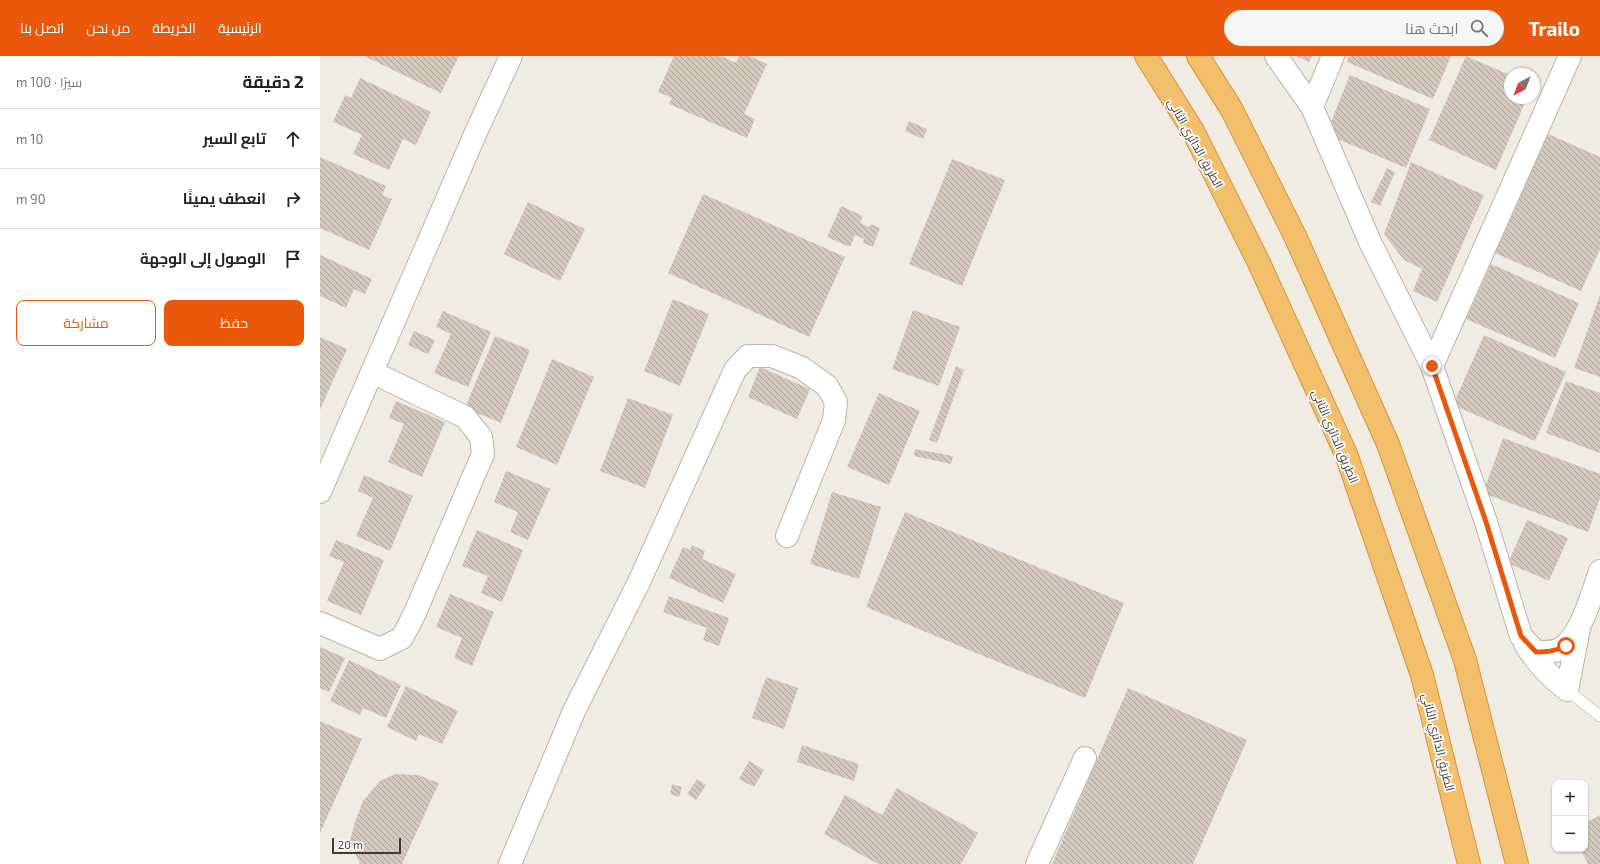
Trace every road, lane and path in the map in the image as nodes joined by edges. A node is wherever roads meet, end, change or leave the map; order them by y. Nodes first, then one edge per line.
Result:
1 (511, 56) edge
2 (1146, 56) edge
3 (1198, 56) edge
4 (1276, 56) edge
5 (1333, 56) edge
6 (1570, 56) edge
7 (1312, 107) junction
8 (1432, 366) junction
9 (372, 372) junction
10 (320, 492) edge
11 (788, 536) dead end
12 (1600, 571) edge
13 (320, 623) edge
14 (1580, 626) junction
15 (1521, 636) junction
16 (1567, 690) junction
17 (1600, 716) edge
18 (1085, 758) dead end
19 (510, 864) edge
20 (1037, 864) edge
21 (1469, 864) edge
22 (1517, 864) edge

1 - 9 street
2 - 21 highway, الطريق الدائري الثاني
3 - 22 highway
4 - 7 street
5 - 7 street
6 - 8 street
7 - 8 street
8 - 15 street
9 - 10 street
9 - 13 street
11 - 19 street
12 - 14 street
14 - 15 street
14 - 16 street
15 - 16 street
16 - 17 lane
18 - 20 street

